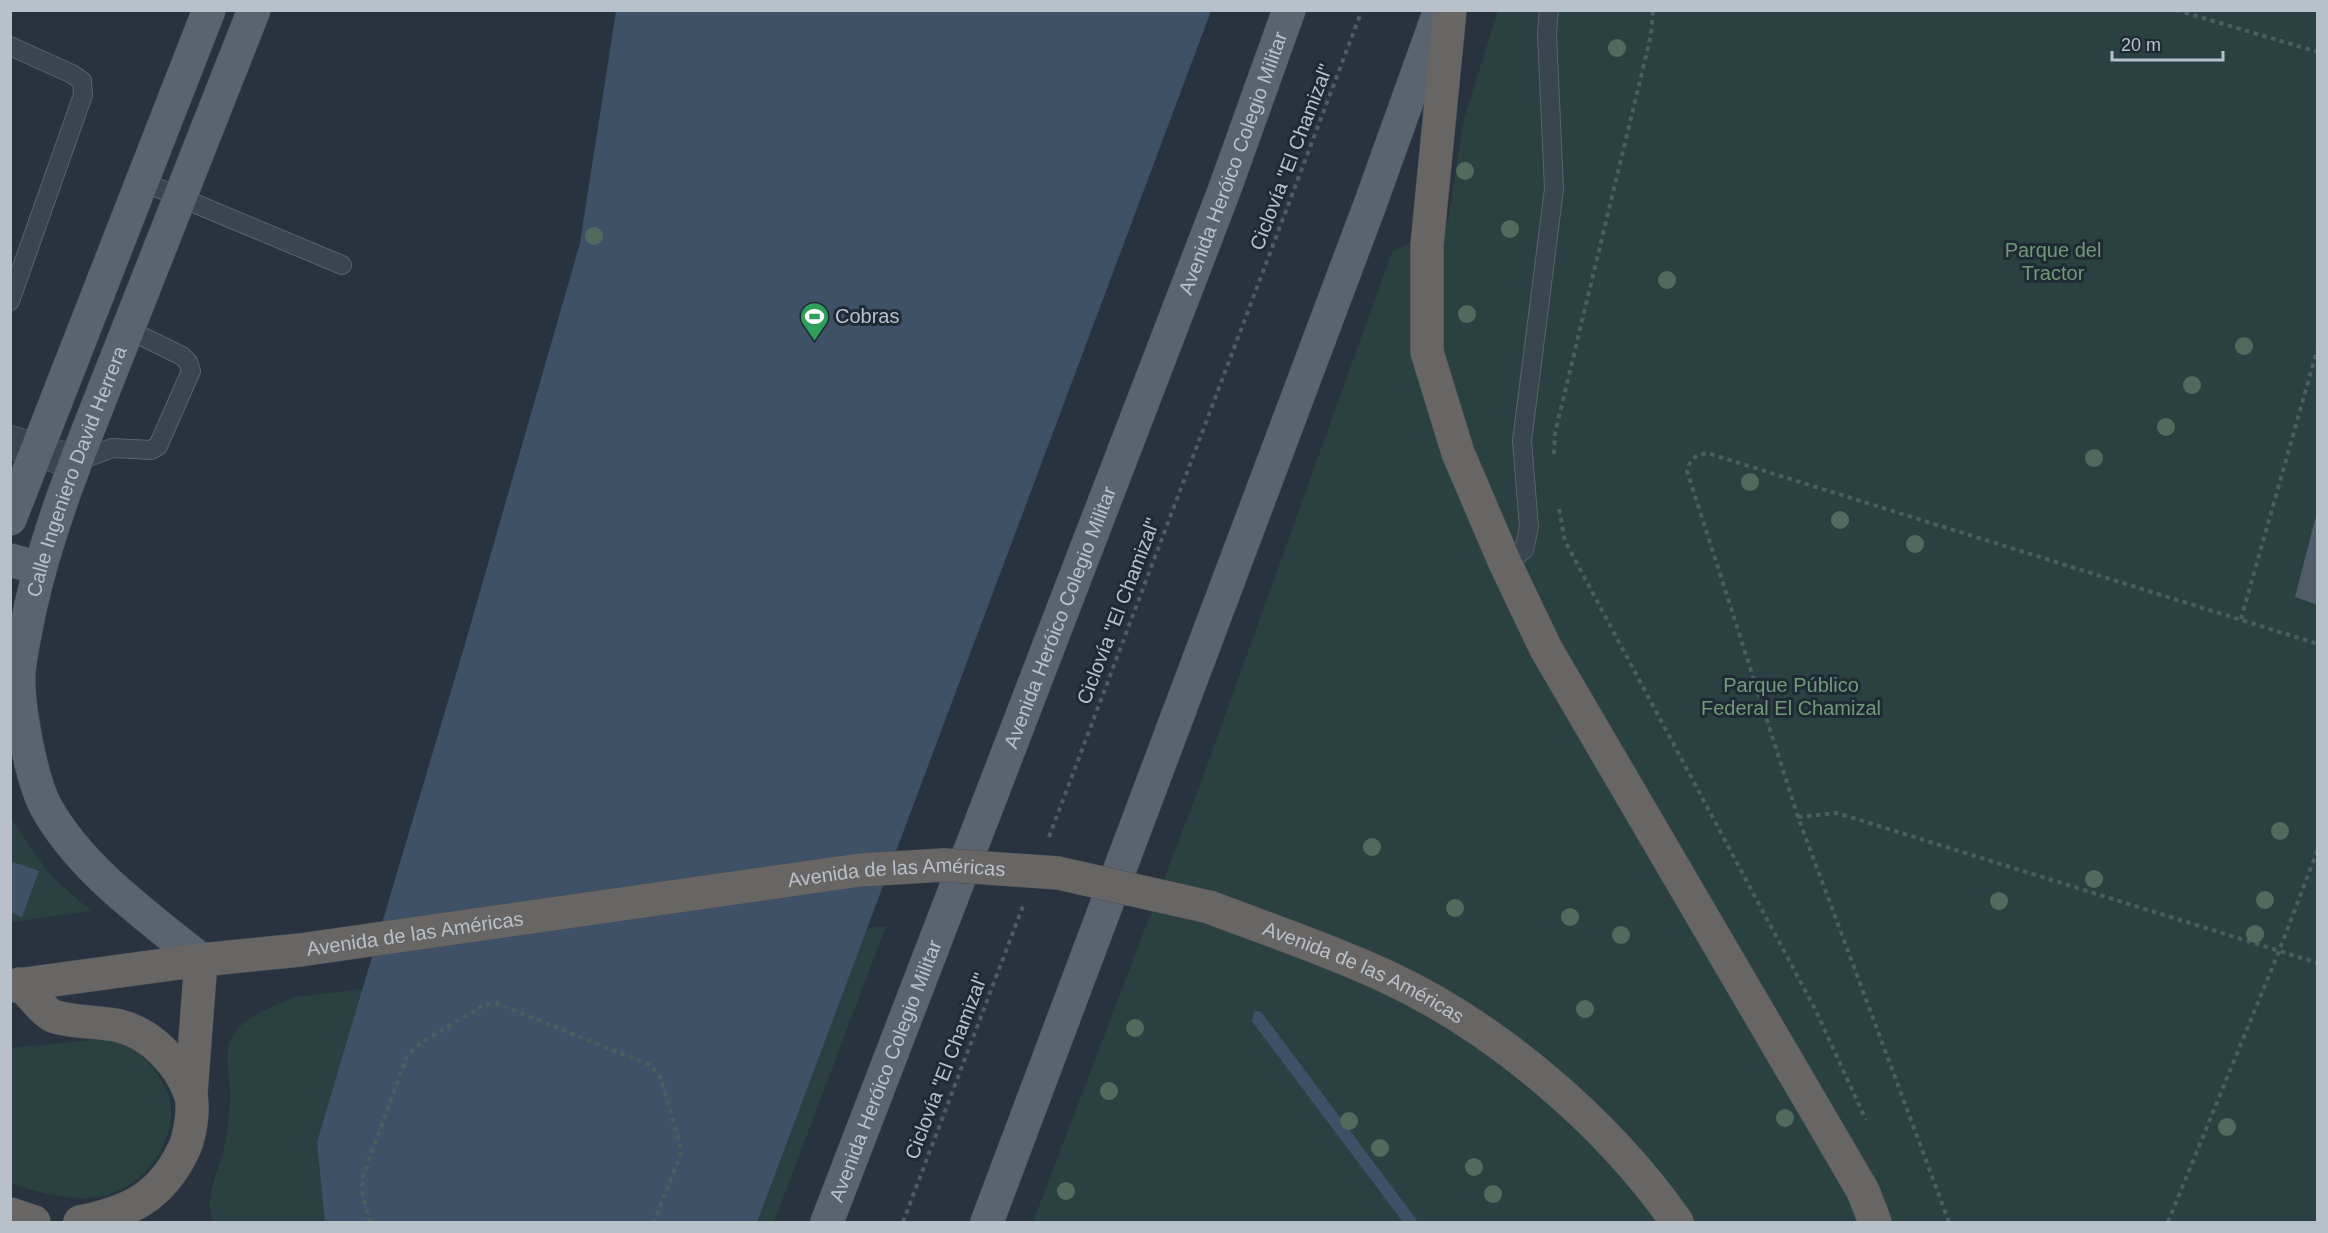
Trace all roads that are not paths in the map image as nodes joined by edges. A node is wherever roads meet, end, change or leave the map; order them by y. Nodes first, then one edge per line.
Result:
1 (209, 10) edge
2 (254, 10) edge
3 (1289, 10) edge
4 (1440, 10) edge
5 (1450, 10) edge
6 (1549, 10) edge
7 (10, 46) edge
8 (141, 181) junction
9 (181, 199) junction
10 (342, 265) dead end
11 (11, 298) edge
12 (128, 329) junction
13 (23, 447) edge
14 (75, 462) junction
15 (10, 519) edge
16 (1505, 563) junction
17 (25, 564) edge
18 (201, 960) junction
19 (15, 985) edge
20 (191, 1094) junction
21 (10, 1214) edge
22 (33, 1222) edge
23 (80, 1222) edge
24 (827, 1222) edge
25 (987, 1222) edge
26 (1677, 1222) edge
27 (1875, 1222) edge

1 - 8 main road, Calle Ingeniero David Herrera
2 - 9 main road, Calle Ingeniero David Herrera
3 - 24 main road, Avenida Heróico Colegio Militar
4 - 25 main road
5 - 16 highway
6 - 16 lane
7 - 11 lane
8 - 9 lane
8 - 13 main road, Calle Ingeniero David Herrera
9 - 10 lane
9 - 12 main road, Calle Ingeniero David Herrera
12 - 14 main road, Calle Ingeniero David Herrera
12 - 14 lane
13 - 14 street
13 - 15 main road, Calle Ingeniero David Herrera
14 - 17 main road, Calle Ingeniero David Herrera
16 - 27 highway
17 - 18 main road, Calle Ingeniero David Herrera
18 - 19 highway, Avenida de las Américas
18 - 20 highway
18 - 26 highway, Avenida de las Américas, bridge
19 - 20 highway
20 - 23 highway
21 - 22 highway

